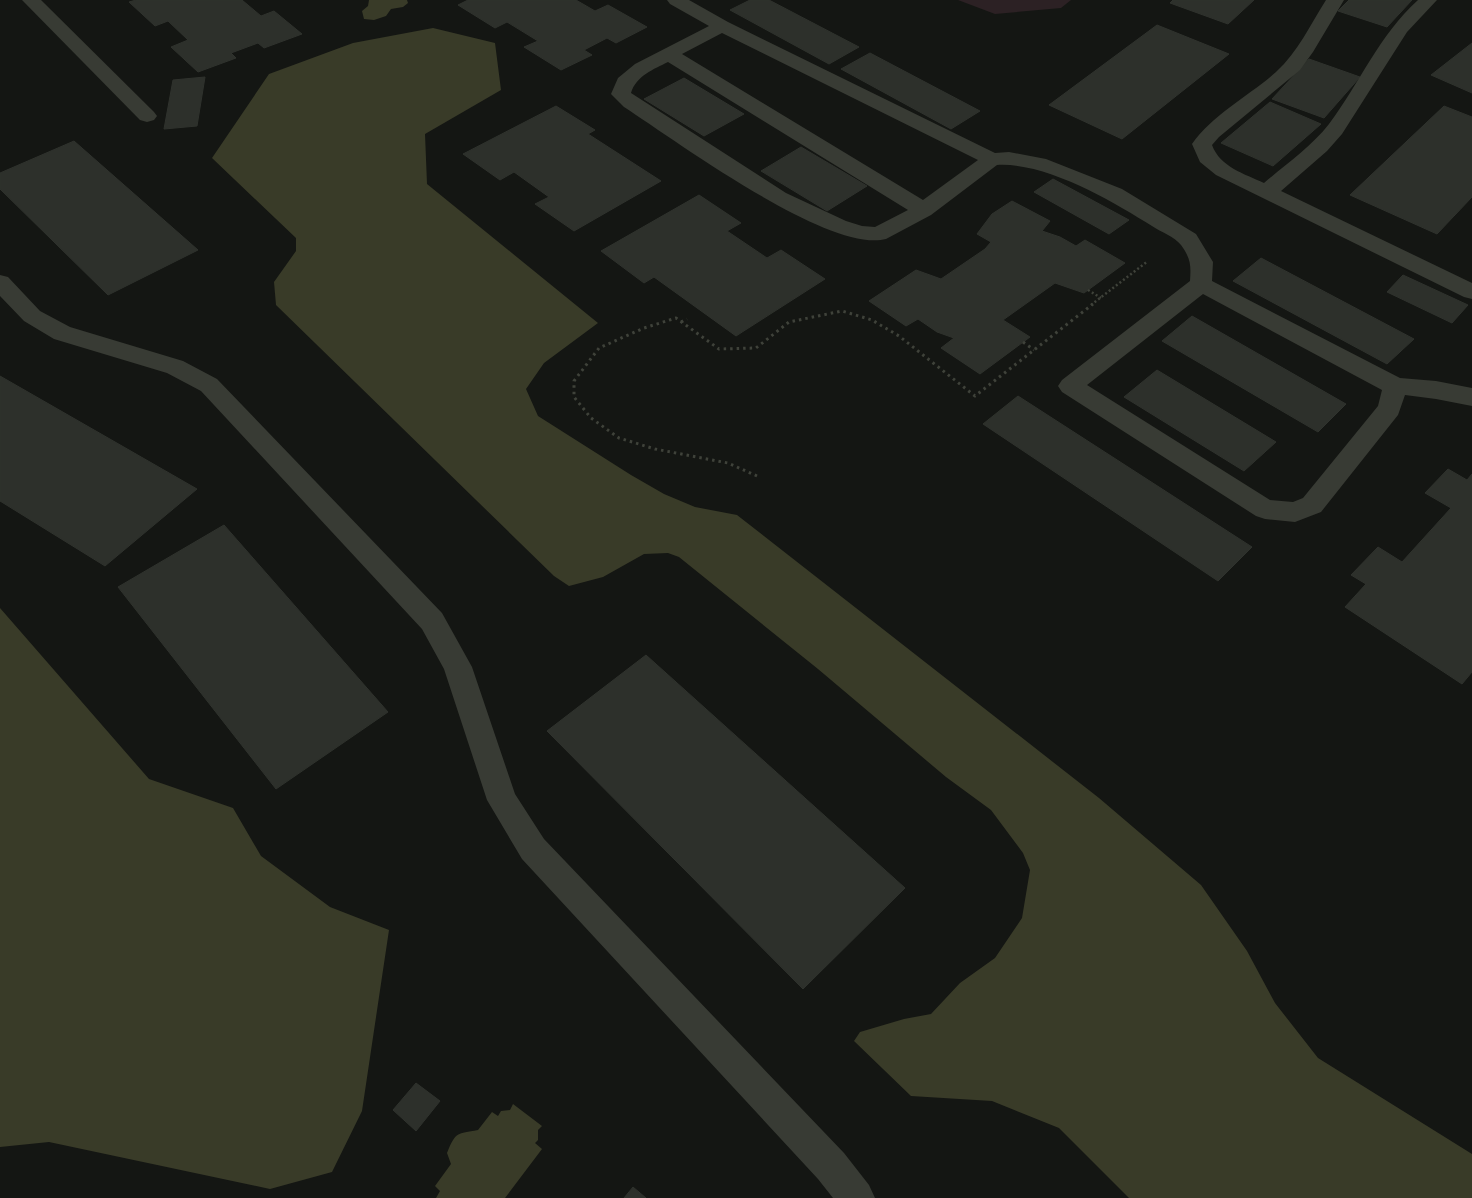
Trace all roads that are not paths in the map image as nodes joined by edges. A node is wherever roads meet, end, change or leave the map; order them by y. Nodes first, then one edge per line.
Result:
1 (31, 0) edge
2 (676, 0) edge
3 (1335, 0) edge
4 (1428, 0) edge
5 (722, 26) junction
6 (669, 54) junction
7 (147, 116) dead end
8 (992, 159) junction
9 (1267, 192) junction
10 (924, 210) junction
11 (0, 282) edge
12 (1201, 284) junction
13 (1472, 292) edge
14 (1394, 386) junction
15 (1472, 397) edge
16 (856, 1198) edge

1 - 7 lane
2 - 5 lane
3 - 9 lane
4 - 9 lane
5 - 6 lane
5 - 8 lane
6 - 10 lane
6 - 10 lane
8 - 10 lane
8 - 12 lane
9 - 13 lane
11 - 16 lane
12 - 14 lane
12 - 14 lane
14 - 15 lane

